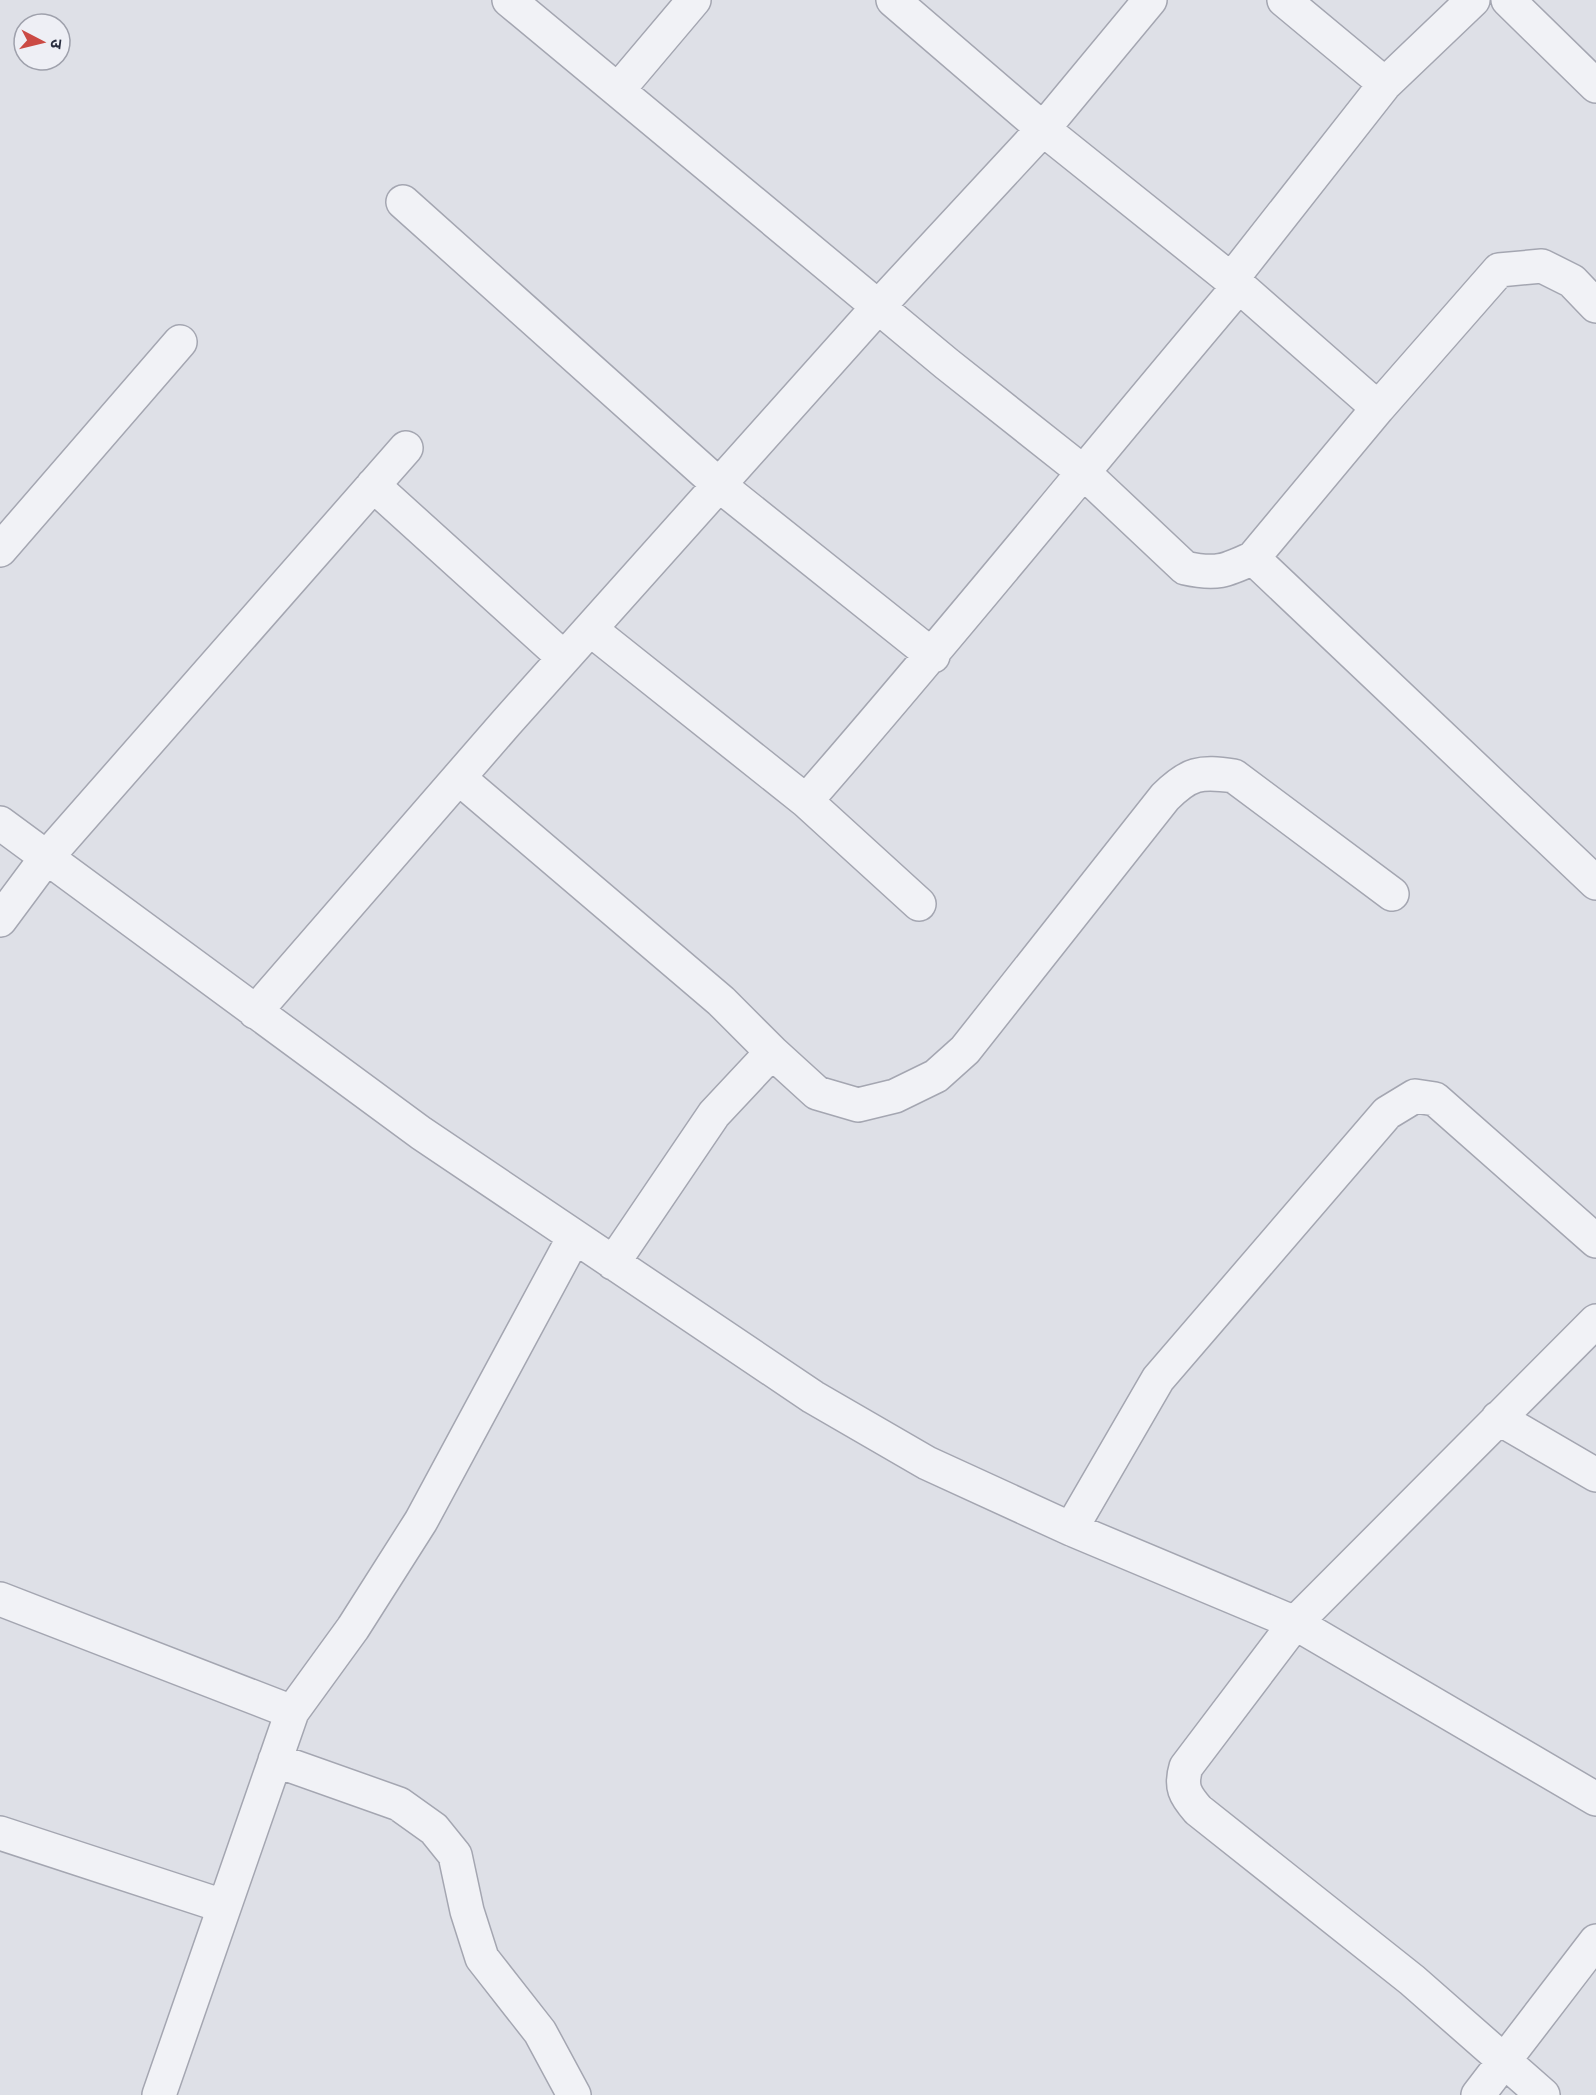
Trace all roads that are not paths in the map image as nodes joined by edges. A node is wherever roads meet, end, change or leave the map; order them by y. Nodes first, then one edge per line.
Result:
1 (509, 0) edge
2 (694, 0) edge
3 (893, 0) edge
4 (1150, 0) edge
5 (1284, 0) edge
6 (1473, 0) edge
7 (1508, 0) edge
8 (1385, 84) junction
9 (1596, 86) edge
10 (618, 90) junction
11 (1043, 129) junction
12 (403, 202) dead end
13 (1235, 283) junction
14 (1596, 306) edge
15 (878, 307) junction
16 (180, 342) dead end
17 (1378, 408) junction
18 (406, 448) dead end
19 (1082, 471) junction
20 (373, 485) junction
21 (719, 485) junction
22 (0, 550) edge
23 (1254, 558) junction
24 (590, 629) junction
25 (933, 656) junction
26 (564, 658) junction
27 (459, 778) junction
28 (806, 801) junction
29 (0, 824) edge
30 (46, 858) junction
31 (1596, 883) edge
32 (1392, 894) dead end
33 (919, 904) dead end
34 (0, 920) edge
35 (255, 1012) junction
36 (772, 1052) junction
37 (574, 1237) junction
38 (1596, 1240) edge
39 (613, 1263) junction
40 (1596, 1321) edge
41 (1498, 1418) junction
42 (1596, 1475) edge
43 (1071, 1529) junction
44 (0, 1599) edge
45 (1295, 1623) junction
46 (291, 1712) junction
47 (275, 1760) junction
48 (1596, 1799) edge
49 (0, 1833) edge
50 (223, 1906) junction
51 (1596, 1941) edge
52 (1504, 2060) junction
53 (159, 2095) edge
54 (574, 2095) edge
55 (1478, 2095) edge
56 (1543, 2095) edge

1 - 10 street
2 - 10 street
3 - 11 street
4 - 11 street
5 - 8 street
6 - 8 street
7 - 9 street
8 - 13 street
10 - 15 street
11 - 13 street
11 - 15 street
12 - 21 street
13 - 17 street
13 - 19 street
14 - 17 street
15 - 19 street
15 - 21 street
16 - 22 street
17 - 23 street
18 - 20 street
19 - 23 street
19 - 25 street
20 - 26 street
20 - 30 street
21 - 24 street
21 - 25 street
23 - 31 street
24 - 26 street
24 - 28 street
25 - 28 street
26 - 27 street
27 - 35 street
27 - 36 street
28 - 33 street
29 - 30 street
30 - 34 street
30 - 35 street
32 - 36 street
35 - 37 street
36 - 39 street
37 - 39 street
37 - 46 street
38 - 43 street
39 - 43 street
40 - 41 street
41 - 42 street
41 - 45 street
43 - 45 street
44 - 46 street
45 - 48 street
45 - 52 street
46 - 47 street
47 - 50 street
47 - 54 street
49 - 50 street
50 - 53 street
51 - 52 street
52 - 55 street
52 - 56 street

